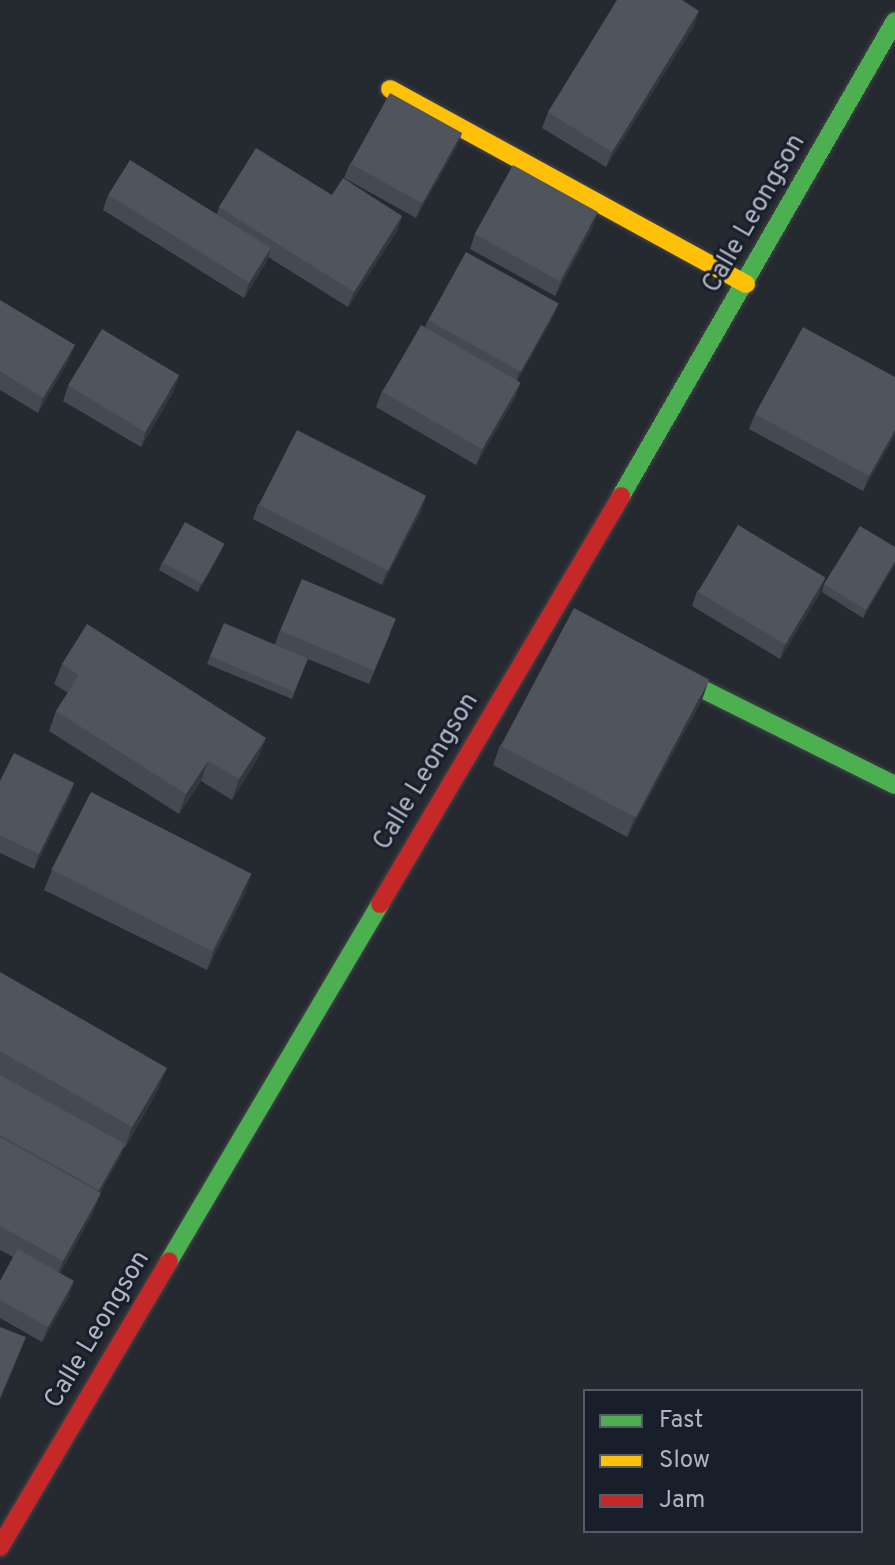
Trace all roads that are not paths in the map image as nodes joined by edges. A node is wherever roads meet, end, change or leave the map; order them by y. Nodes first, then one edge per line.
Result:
1 (895, 21) edge
2 (390, 89) dead end
3 (746, 284) junction
4 (634, 655) edge
5 (895, 785) edge
6 (0, 1547) edge

1 - 3 main road, Calle Leongson
2 - 3 main road
3 - 6 main road, Calle Leongson
4 - 5 main road

